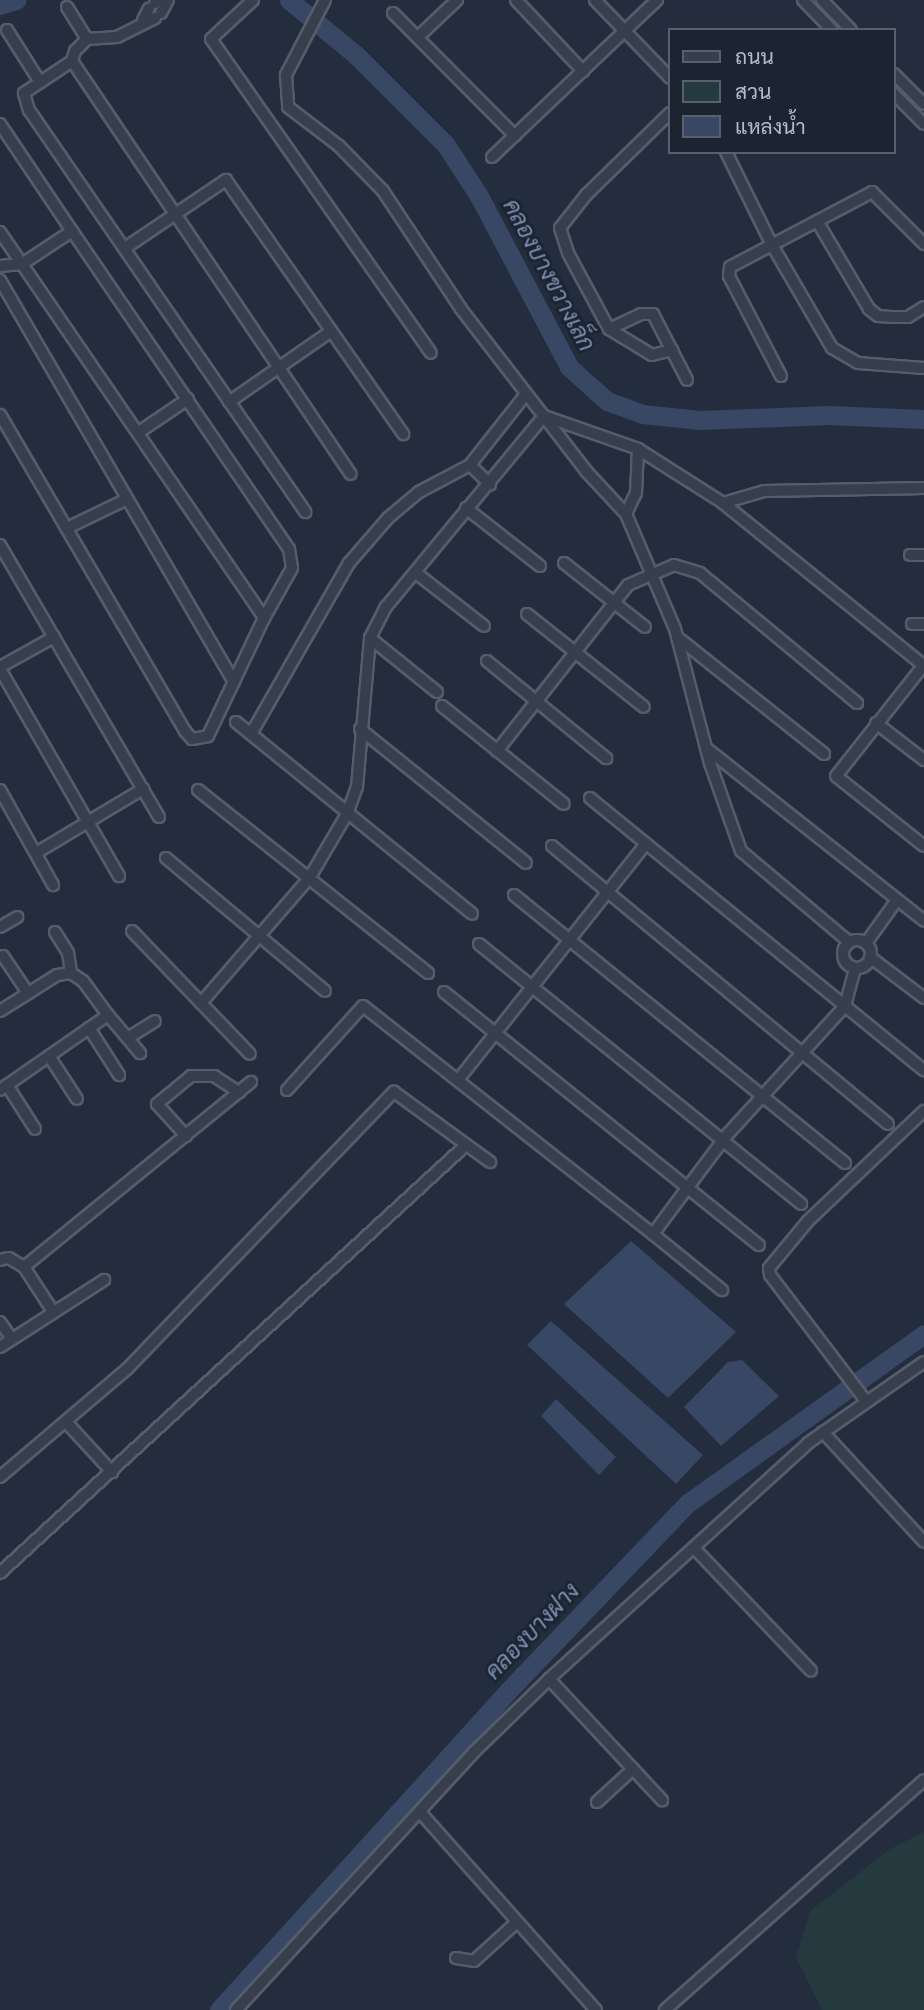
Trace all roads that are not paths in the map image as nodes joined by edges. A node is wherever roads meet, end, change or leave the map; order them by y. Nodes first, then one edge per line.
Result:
1 (253, 0) edge
2 (325, 0) edge
3 (457, 0) edge
4 (516, 0) edge
5 (595, 0) edge
6 (657, 0) edge
7 (803, 0) edge
8 (822, 0) edge
9 (160, 5) edge
10 (67, 7) dead end
11 (393, 13) dead end
12 (830, 28) edge
13 (849, 28) edge
14 (7, 30) dead end
15 (625, 31) junction
16 (418, 37) junction
17 (86, 39) junction
18 (72, 61) junction
19 (583, 71) junction
20 (668, 76) edge
21 (896, 76) edge
22 (40, 82) junction
23 (896, 96) edge
24 (924, 104) edge
25 (668, 115) edge
26 (922, 119) edge
27 (0, 124) edge
28 (515, 136) junction
29 (727, 154) edge
30 (492, 157) dead end
31 (176, 213) junction
32 (817, 221) junction
33 (72, 231) junction
34 (0, 232) edge
35 (924, 244) edge
36 (772, 245) junction
37 (124, 248) junction
38 (22, 264) junction
39 (0, 266) edge
40 (0, 280) edge
41 (924, 307) edge
42 (609, 329) junction
43 (330, 332) junction
44 (672, 350) junction
45 (431, 353) dead end
46 (280, 366) junction
47 (924, 368) edge
48 (781, 376) dead end
49 (687, 380) dead end
50 (526, 394) junction
51 (188, 399) junction
52 (229, 402) junction
53 (0, 415) edge
54 (544, 416) junction
55 (139, 432) junction
56 (403, 434) dead end
57 (638, 449) junction
58 (470, 466) junction
59 (351, 474) dead end
60 (490, 485) junction
61 (924, 488) edge
62 (125, 500) junction
63 (723, 503) junction
64 (466, 508) junction
65 (305, 512) dead end
66 (626, 514) junction
67 (67, 528) junction
68 (0, 545) edge
69 (910, 555) dead end
70 (924, 555) edge
71 (564, 563) dead end
72 (540, 566) dead end
73 (416, 573) junction
74 (654, 575) junction
75 (614, 603) junction
76 (527, 614) dead end
77 (264, 618) junction
78 (484, 626) dead end
79 (645, 627) dead end
80 (54, 637) junction
81 (677, 637) junction
82 (370, 638) junction
83 (575, 652) junction
84 (487, 661) dead end
85 (923, 666) edge
86 (0, 668) edge
87 (234, 682) junction
88 (437, 692) dead end
89 (535, 701) junction
90 (857, 703) dead end
91 (442, 706) dead end
92 (644, 707) dead end
93 (236, 722) dead end
94 (876, 723) junction
95 (360, 729) junction
96 (251, 734) junction
97 (706, 748) junction
98 (496, 751) junction
99 (824, 754) dead end
100 (606, 758) dead end
101 (924, 761) edge
102 (143, 789) junction
103 (0, 790) edge
104 (198, 790) dead end
105 (590, 798) dead end
106 (564, 804) dead end
107 (347, 814) junction
108 (159, 817) dead end
109 (90, 820) junction
110 (646, 844) junction
111 (552, 846) dead end
112 (924, 846) edge
113 (36, 853) junction
114 (166, 859) dead end
115 (526, 863) dead end
116 (120, 876) dead end
117 (310, 877) junction
118 (53, 885) dead end
119 (610, 892) junction
120 (514, 895) dead end
121 (897, 900) junction
122 (472, 914) dead end
123 (17, 916) dead end
124 (924, 921) edge
125 (0, 927) edge
126 (132, 931) dead end
127 (55, 932) dead end
128 (258, 937) junction
129 (570, 941) junction
130 (849, 942) junction
131 (866, 943) junction
132 (479, 944) dead end
133 (3, 956) dead end
134 (870, 957) junction
135 (855, 968) junction
136 (428, 973) dead end
137 (71, 974) junction
138 (533, 987) junction
139 (325, 991) dead end
140 (444, 992) dead end
141 (28, 993) junction
142 (924, 998) edge
143 (201, 1003) junction
144 (845, 1006) junction
145 (0, 1011) edge
146 (108, 1014) junction
147 (155, 1021) dead end
148 (89, 1028) junction
149 (496, 1033) junction
150 (131, 1037) junction
151 (802, 1052) junction
152 (140, 1053) dead end
153 (250, 1054) dead end
154 (49, 1056) junction
155 (924, 1070) edge
156 (119, 1075) dead end
157 (458, 1080) junction
158 (251, 1082) dead end
159 (3, 1086) edge
160 (287, 1090) dead end
161 (239, 1092) junction
162 (762, 1095) junction
163 (77, 1099) dead end
164 (924, 1111) edge
165 (888, 1124) dead end
166 (35, 1129) dead end
167 (186, 1136) junction
168 (722, 1140) junction
169 (466, 1145) junction
170 (490, 1162) dead end
171 (845, 1163) dead end
172 (687, 1188) junction
173 (801, 1204) dead end
174 (653, 1234) junction
175 (759, 1245) dead end
176 (0, 1260) edge
177 (23, 1267) junction
178 (104, 1280) dead end
179 (722, 1290) dead end
180 (52, 1310) junction
181 (0, 1322) edge
182 (12, 1339) junction
183 (0, 1347) edge
184 (924, 1363) edge
185 (866, 1401) junction
186 (66, 1423) junction
187 (823, 1432) junction
188 (112, 1472) junction
189 (0, 1477) edge
190 (924, 1542) edge
191 (695, 1549) junction
192 (0, 1573) edge
193 (811, 1671) dead end
194 (549, 1679) junction
195 (634, 1769) junction
196 (924, 1780) edge
197 (662, 1800) dead end
198 (597, 1802) dead end
199 (420, 1812) junction
200 (517, 1922) junction
201 (456, 1958) dead end
202 (236, 2010) edge
203 (596, 2010) edge
204 (665, 2010) edge

1 - 45 street
2 - 50 street
3 - 16 street
4 - 19 street
5 - 15 street
6 - 15 street
7 - 12 street
8 - 13 street
9 - 17 street
10 - 17 street
11 - 16 street
14 - 22 street
15 - 19 street
15 - 20 street
16 - 28 street
17 - 18 street
18 - 22 street
18 - 31 street
19 - 28 street
21 - 24 street
22 - 37 street
23 - 26 street
25 - 42 street
27 - 33 street
28 - 30 street
29 - 36 street
31 - 37 street
31 - 43 street
31 - 46 street
32 - 35 street
32 - 36 street
32 - 41 street
33 - 38 street
33 - 51 street
34 - 38 street
36 - 47 street
36 - 48 street
37 - 52 street
38 - 39 street
38 - 55 street
40 - 62 street
42 - 44 street
42 - 44 street
43 - 46 street
43 - 56 street
44 - 49 street
46 - 52 street
46 - 59 street
50 - 54 street
50 - 58 street
51 - 55 street
51 - 77 street
52 - 65 street
53 - 67 street
54 - 57 street
54 - 60 street
54 - 66 street
55 - 77 street
57 - 63 street
57 - 66 street
58 - 60 street
58 - 96 street
60 - 64 street
61 - 63 street
62 - 67 street
62 - 87 street
63 - 85 street
64 - 72 street
64 - 73 street
66 - 74 street
67 - 87 street
68 - 80 street
69 - 70 street
71 - 75 street
73 - 78 street
73 - 82 street
74 - 75 street
74 - 81 street
74 - 90 street
75 - 79 street
75 - 83 street
76 - 83 street
77 - 87 street
80 - 86 street
80 - 102 street
81 - 97 street
81 - 99 street
82 - 88 street
82 - 95 street
83 - 89 street
83 - 92 street
84 - 89 street
85 - 94 street
86 - 109 street
89 - 98 street
89 - 100 street
91 - 98 street
93 - 96 street
94 - 101 street
94 - 112 street
95 - 107 street
95 - 115 street
96 - 107 street
97 - 121 street
97 - 130 street
98 - 106 street
102 - 108 street
102 - 109 street
103 - 113 street
104 - 117 street
105 - 110 street
107 - 117 street
107 - 122 street
109 - 113 street
109 - 116 street
110 - 119 street
110 - 144 street
111 - 119 street
113 - 118 street
114 - 128 street
117 - 128 street
117 - 136 street
119 - 129 street
119 - 151 street
120 - 129 street
121 - 124 street
121 - 131 street
123 - 125 street
126 - 143 street
127 - 137 street
128 - 139 street
128 - 143 street
129 - 138 street
129 - 162 street
130 - 131 street
130 - 135 street
131 - 134 street
132 - 138 street
133 - 141 street
134 - 135 street
134 - 142 street
135 - 144 street
137 - 141 street
137 - 146 street
138 - 149 street
138 - 168 street
140 - 149 street
141 - 145 street
143 - 153 street
144 - 151 street
144 - 155 street
146 - 148 street
146 - 150 street
147 - 150 street
148 - 154 street
148 - 156 street
149 - 157 street
149 - 172 street
150 - 152 street
151 - 162 street
151 - 165 street
154 - 159 street
154 - 163 street
157 - 160 street
157 - 174 street
158 - 161 street
159 - 166 street
161 - 167 street
161 - 167 street
162 - 168 street
162 - 171 street
164 - 185 street
167 - 177 street
168 - 172 street
168 - 173 street
169 - 170 street
169 - 186 street
169 - 188 street
172 - 174 street
172 - 175 street
174 - 179 street
176 - 177 street
177 - 180 street
178 - 180 street
180 - 182 street
181 - 182 street
182 - 183 street
184 - 185 street
185 - 187 street
186 - 188 street
186 - 189 street
187 - 190 street
187 - 191 street
188 - 192 street
191 - 193 street
191 - 194 street
194 - 195 street
194 - 199 street
195 - 197 street
195 - 198 street
196 - 204 street
199 - 200 street
199 - 202 street
200 - 201 street
200 - 203 street

